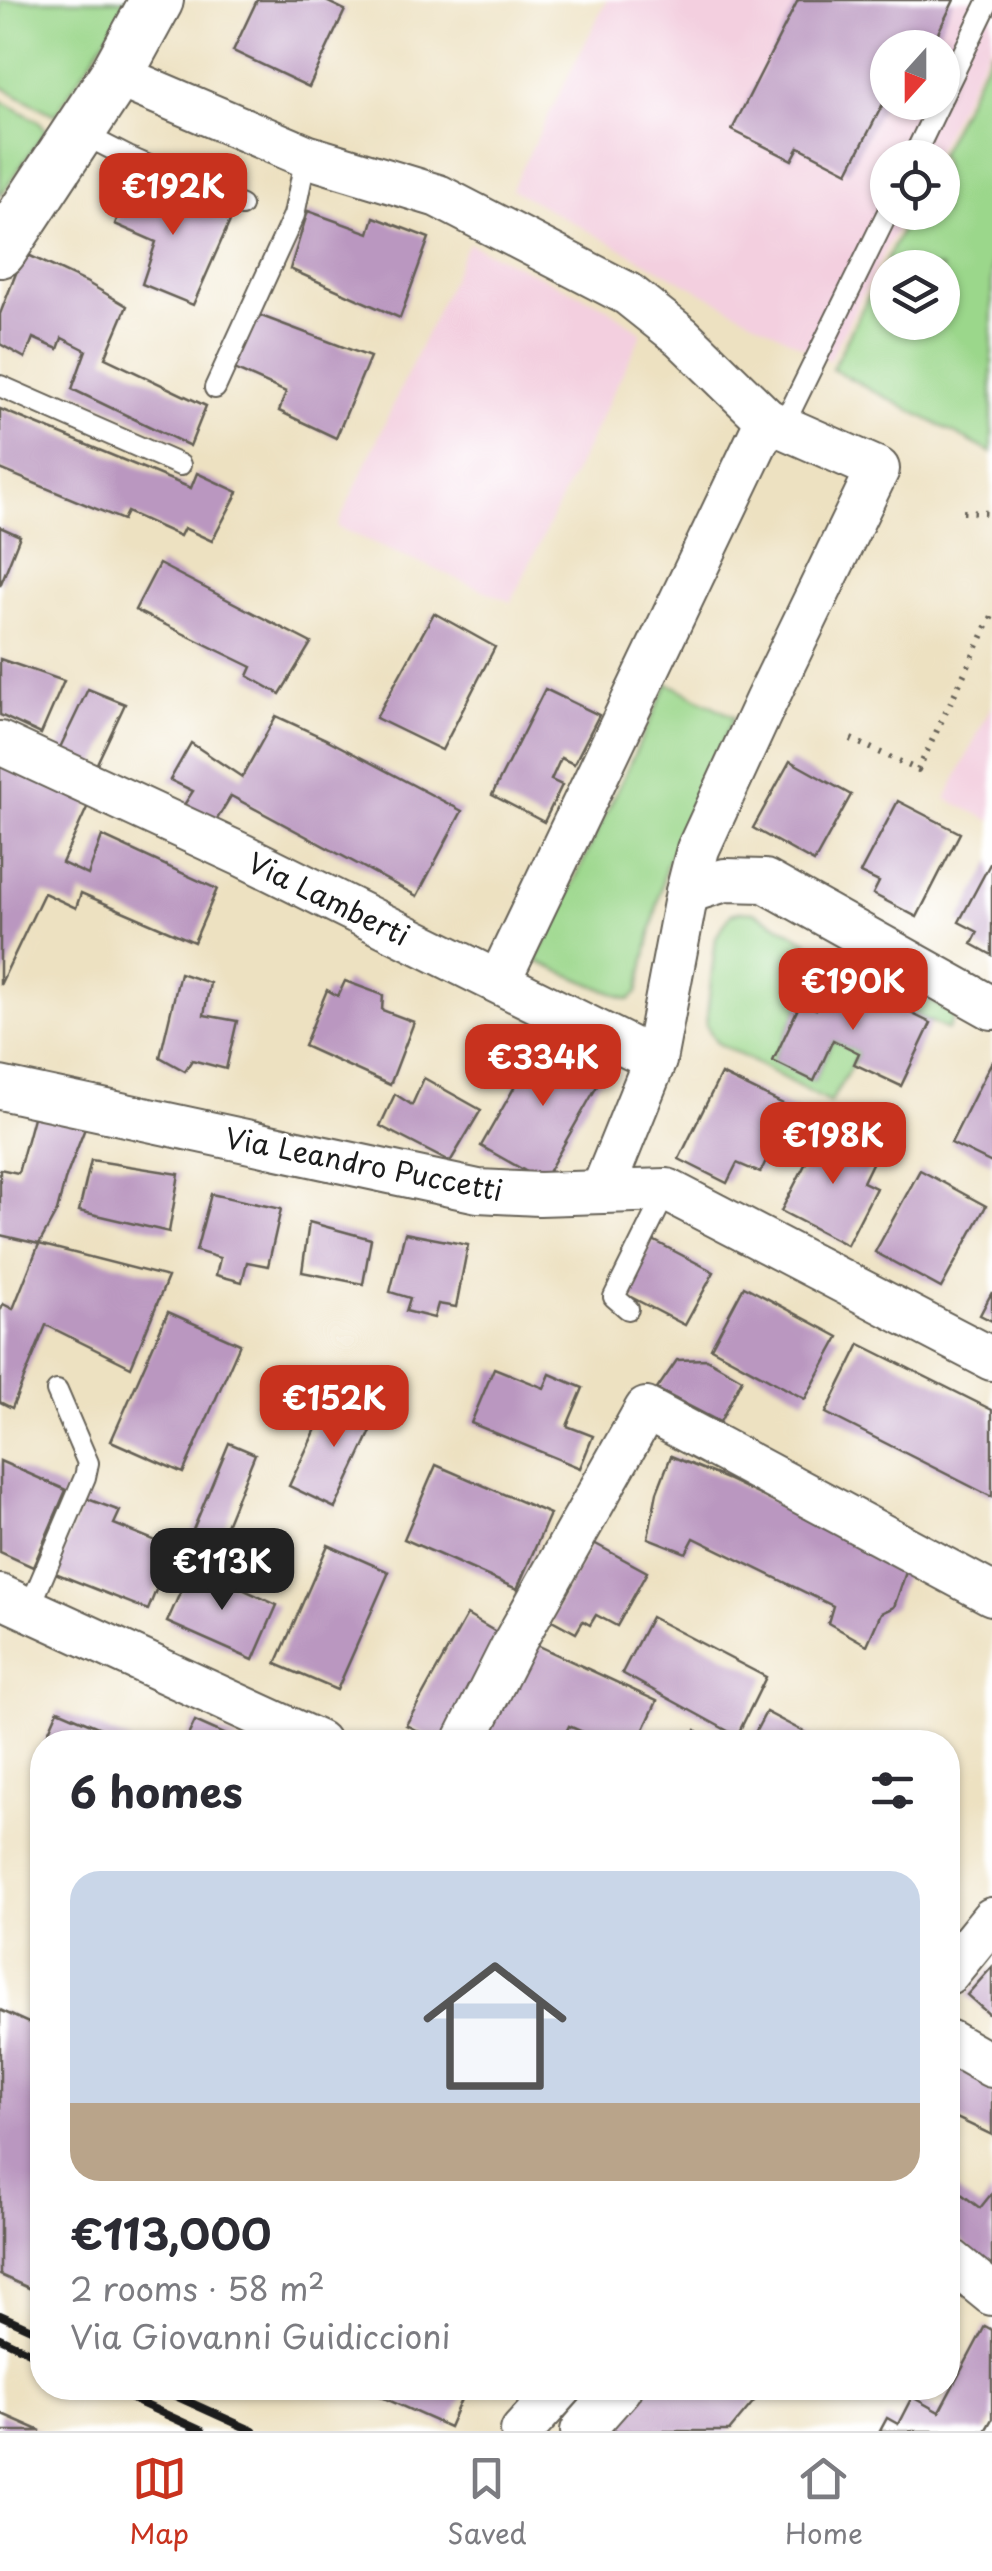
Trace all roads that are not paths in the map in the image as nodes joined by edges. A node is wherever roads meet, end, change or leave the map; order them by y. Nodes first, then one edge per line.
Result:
1 (157, 0) edge
2 (989, 0) edge
3 (960, 60) edge
4 (116, 75) junction
5 (77, 132) junction
6 (306, 156) junction
7 (241, 206) dead end
8 (878, 230) edge
9 (0, 251) edge
10 (0, 386) edge
11 (216, 388) dead end
12 (774, 424) junction
13 (180, 465) dead end
14 (0, 743) edge
15 (687, 892) junction
16 (499, 981) junction
17 (992, 1008) edge
18 (656, 1060) junction
19 (0, 1088) edge
20 (667, 1190) junction
21 (602, 1191) junction
22 (628, 1308) dead end
23 (992, 1360) edge
24 (57, 1391) dead end
25 (992, 1594) edge
26 (15, 1603) edge
27 (290, 1730) edge
28 (470, 1730) edge
29 (992, 1919) edge
30 (960, 1958) edge
31 (960, 2048) edge
32 (992, 2066) edge
33 (960, 2268) edge
34 (992, 2294) edge
35 (550, 2400) edge
36 (609, 2400) edge
37 (522, 2431) edge
38 (582, 2431) edge

1 - 4 street
2 - 3 lane
4 - 5 street
4 - 6 street
5 - 7 lane
5 - 9 street
6 - 11 lane
6 - 12 street
8 - 12 lane
10 - 13 lane
12 - 15 street
12 - 16 street
14 - 16 street, Via Lamberti
15 - 17 street
15 - 18 street
16 - 18 street, Via Lamberti
18 - 21 street
19 - 21 street, Via Leandro Puccetti
20 - 21 street, Via Leandro Puccetti
20 - 22 lane
20 - 23 street, Via Leandro Puccetti
24 - 26 lane
25 - 28 street
26 - 27 street
29 - 30 street
31 - 32 street
33 - 34 street
35 - 37 street
36 - 38 street

